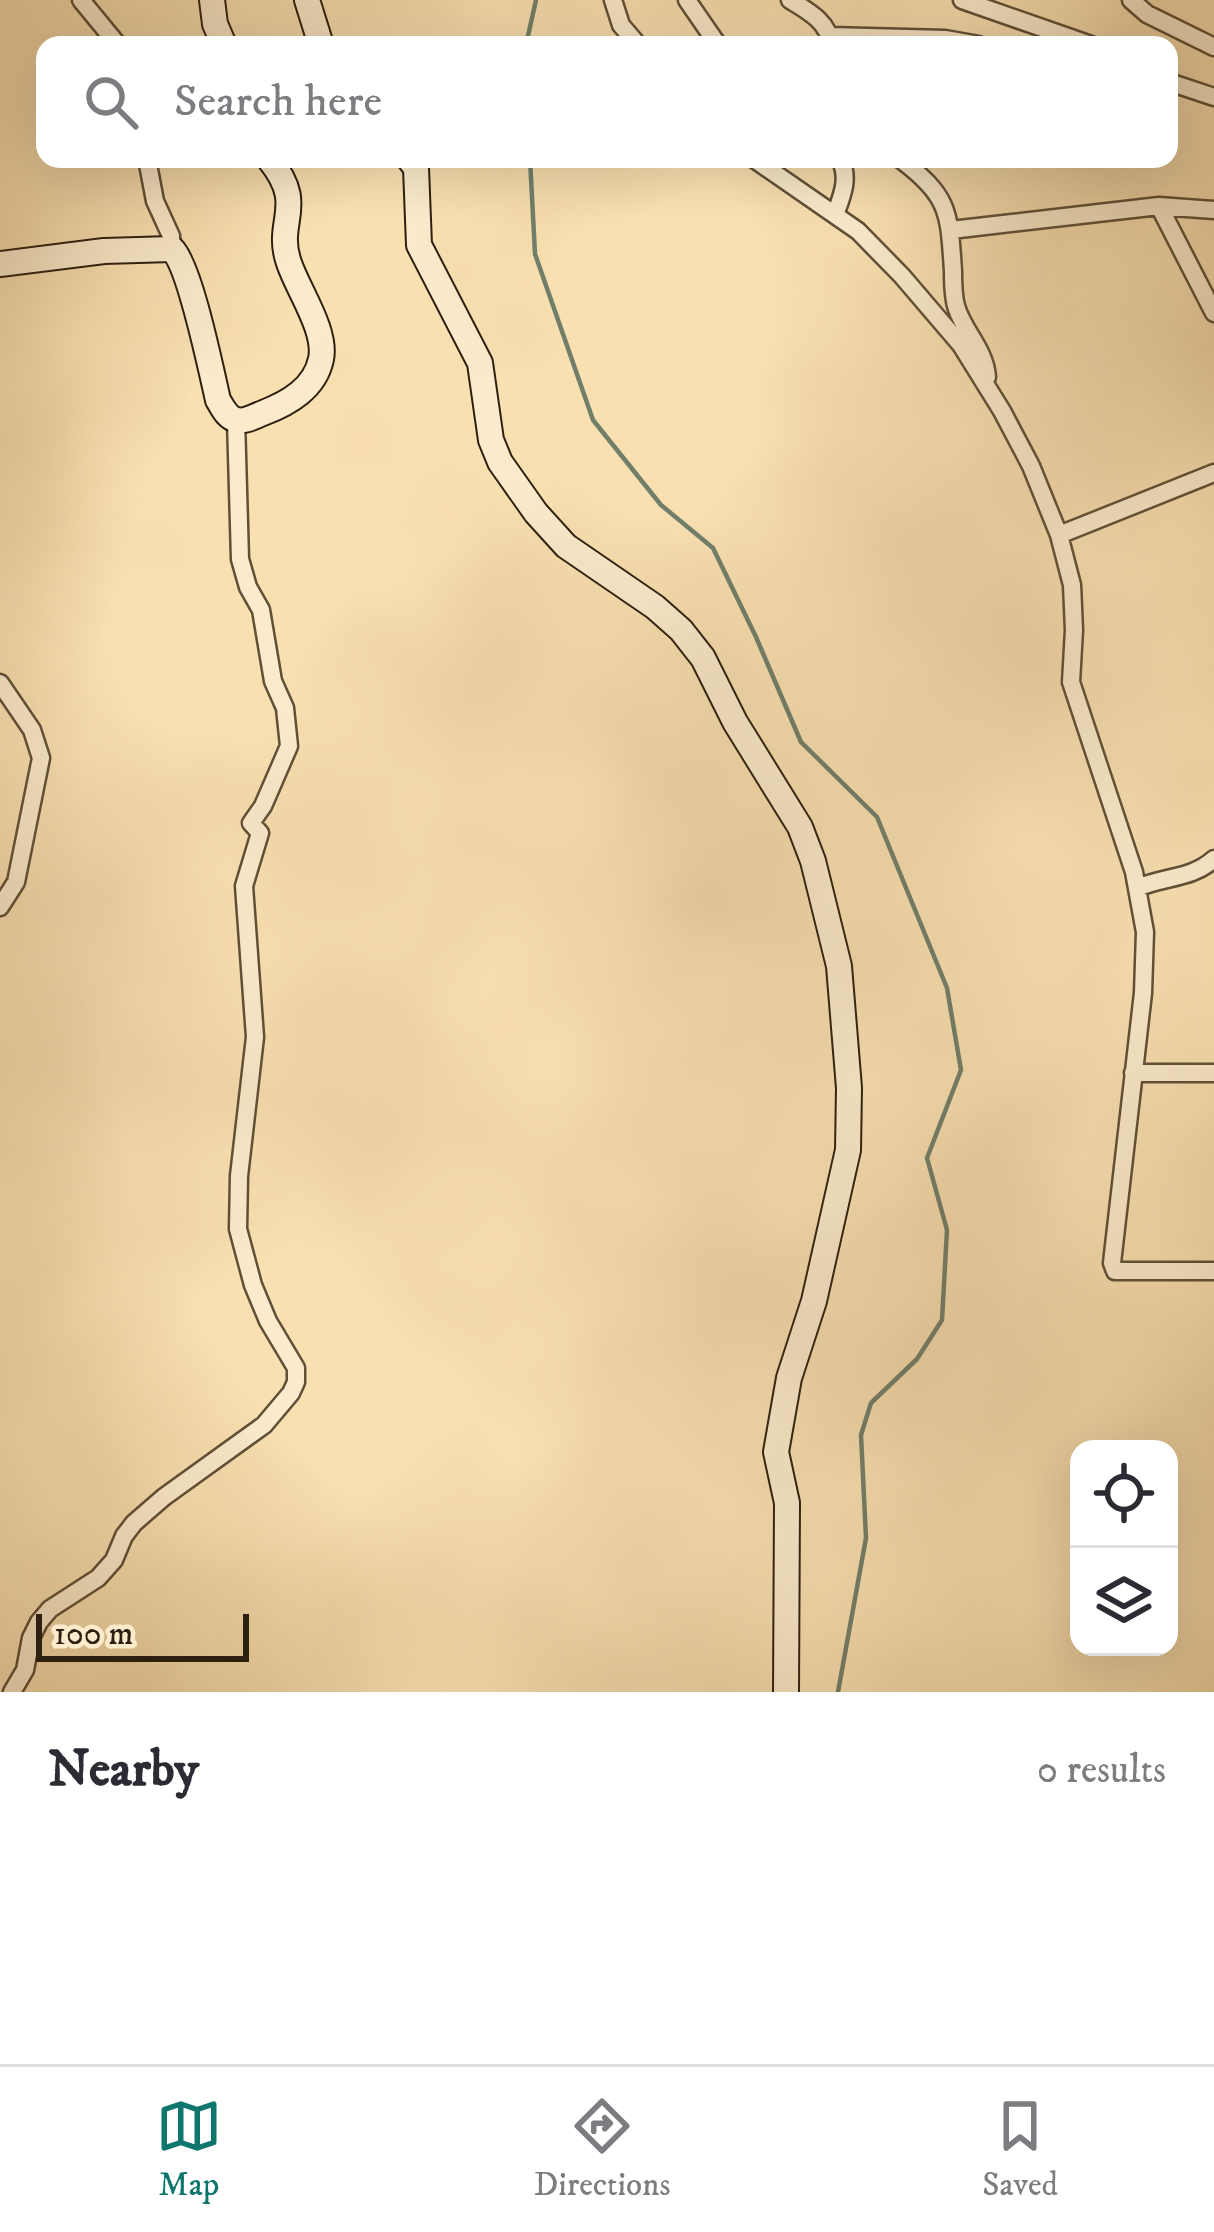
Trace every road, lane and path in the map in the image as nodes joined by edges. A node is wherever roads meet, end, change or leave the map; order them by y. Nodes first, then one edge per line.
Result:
1 (81, 0) edge
2 (212, 0) edge
3 (307, 0) edge
4 (614, 0) edge
5 (687, 0) edge
6 (962, 0) edge
7 (1131, 0) edge
8 (801, 3) edge
9 (111, 36) edge
10 (220, 36) edge
11 (318, 36) edge
12 (630, 36) edge
13 (712, 36) edge
14 (828, 36) edge
15 (1065, 36) edge
16 (1214, 47) edge
17 (1178, 82) edge
18 (1214, 97) edge
19 (149, 168) edge
20 (275, 168) edge
21 (416, 168) edge
22 (767, 168) edge
23 (845, 168) edge
24 (912, 168) edge
25 (1159, 206) junction
26 (1214, 210) edge
27 (835, 215) junction
28 (951, 230) junction
29 (172, 249) junction
30 (0, 264) edge
31 (1214, 313) edge
32 (988, 389) junction
33 (236, 420) junction
34 (1214, 473) edge
35 (1059, 535) junction
36 (0, 683) edge
37 (1214, 859) edge
38 (1137, 888) junction
39 (0, 907) edge
40 (1133, 1073) junction
41 (1214, 1073) edge
42 (1214, 1271) edge
43 (12, 1692) edge
44 (786, 1692) edge

1 - 9 street
2 - 10 main road
3 - 11 main road
4 - 12 street
5 - 13 street
6 - 15 street
7 - 16 street
8 - 14 street
17 - 18 street
19 - 29 street
20 - 33 main road
21 - 44 main road
22 - 27 street
23 - 27 street
24 - 28 street
25 - 26 street
25 - 28 street
25 - 31 street
27 - 32 street
28 - 32 street
29 - 30 main road
29 - 33 main road
32 - 35 street
33 - 43 street
34 - 35 street
35 - 38 street
36 - 39 street
37 - 38 street
38 - 40 street
40 - 41 street
40 - 42 street

